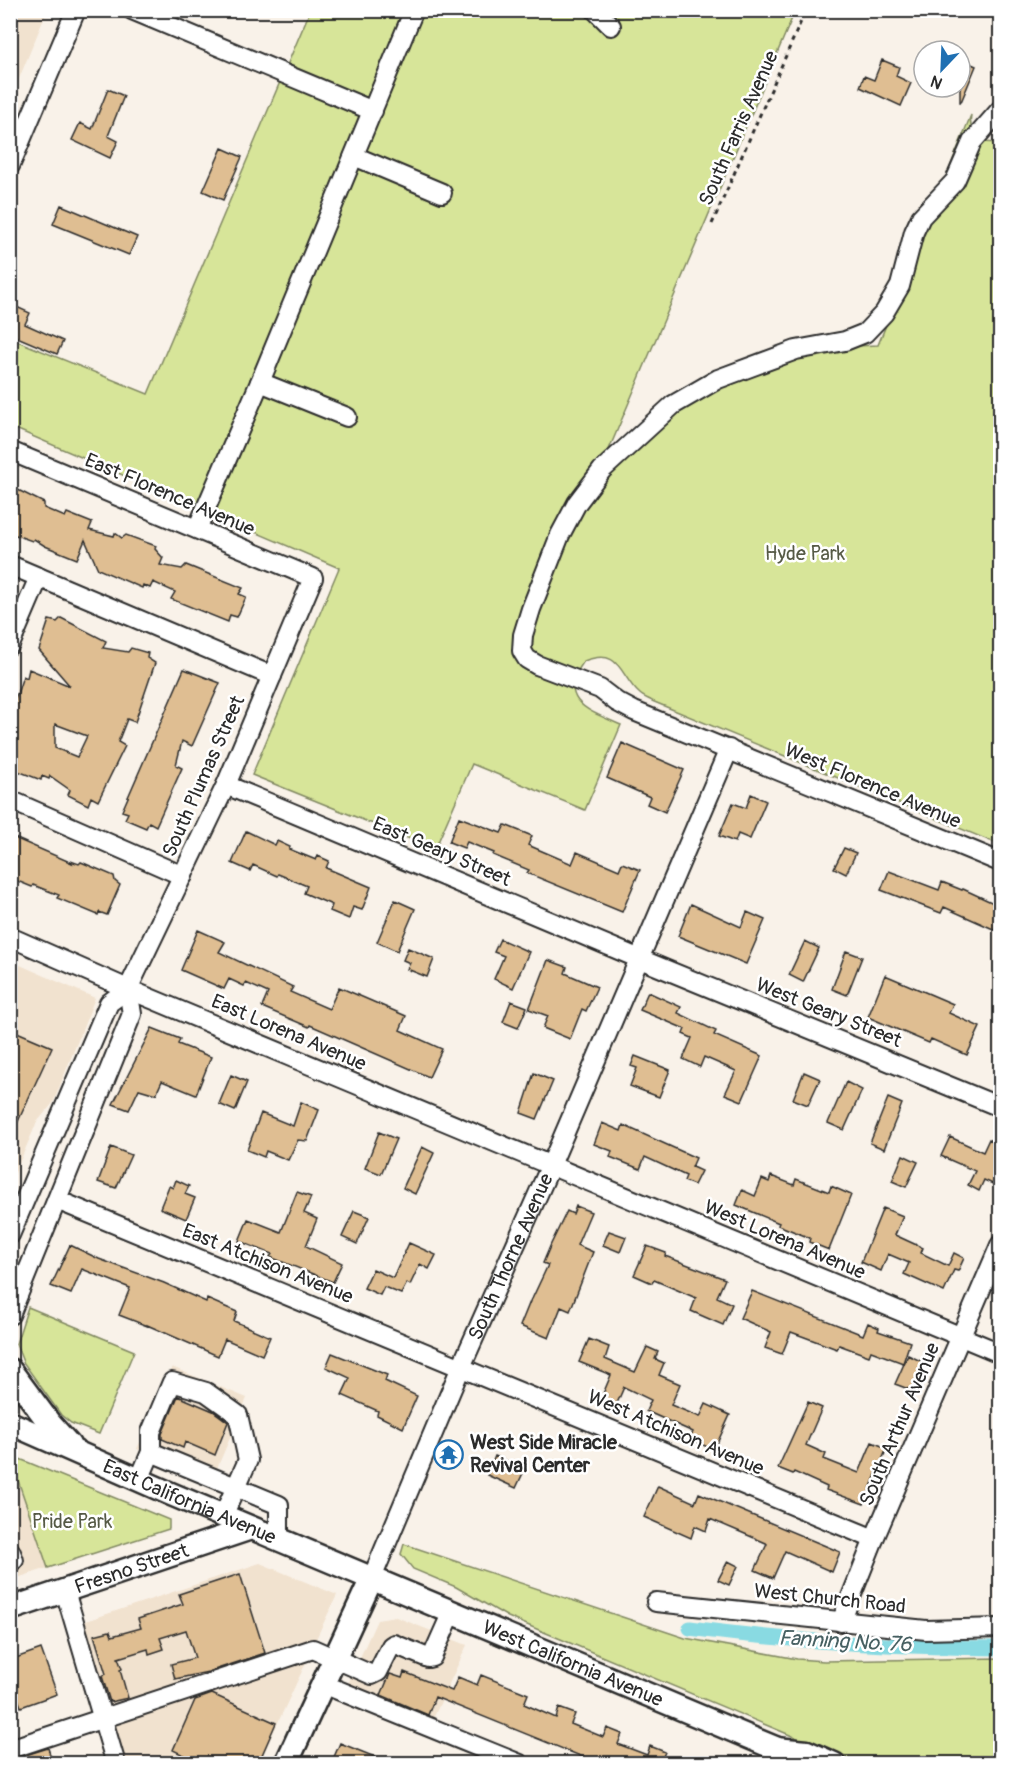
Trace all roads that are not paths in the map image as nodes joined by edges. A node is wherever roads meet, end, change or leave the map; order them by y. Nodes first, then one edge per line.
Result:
1 (76, 10) edge
2 (132, 10) edge
3 (414, 10) edge
4 (596, 10) edge
5 (611, 26) dead end
6 (373, 111) junction
7 (996, 117) edge
8 (354, 156) junction
9 (10, 166) edge
10 (442, 194) dead end
11 (260, 382) junction
12 (347, 417) dead end
13 (10, 451) edge
14 (197, 529) junction
15 (10, 565) edge
16 (39, 577) junction
17 (313, 578) joint
18 (10, 645) edge
19 (272, 676) junction
20 (729, 749) junction
21 (226, 785) junction
22 (10, 800) edge
23 (1000, 862) edge
24 (183, 876) junction
25 (10, 937) edge
26 (640, 958) junction
27 (128, 989) junction
28 (1000, 1107) edge
29 (551, 1165) junction
30 (57, 1200) junction
31 (10, 1235) edge
32 (1000, 1245) edge
33 (10, 1315) edge
34 (961, 1337) junction
35 (1000, 1353) edge
36 (462, 1367) junction
37 (10, 1370) edge
38 (10, 1423) edge
39 (76, 1452) junction
40 (151, 1452) junction
41 (186, 1466) junction
42 (139, 1480) junction
43 (236, 1487) junction
44 (174, 1496) junction
45 (223, 1516) junction
46 (251, 1528) junction
47 (279, 1539) junction
48 (874, 1539) junction
49 (372, 1578) junction
50 (65, 1591) junction
51 (656, 1602) dead end
52 (10, 1609) edge
53 (452, 1612) junction
54 (841, 1622) junction
55 (1000, 1628) edge
56 (335, 1658) junction
57 (323, 1684) junction
58 (103, 1718) junction
59 (10, 1749) edge
60 (771, 1756) edge
61 (116, 1764) edge
62 (286, 1764) edge
63 (520, 1764) edge
64 (796, 1764) edge
65 (834, 1764) edge

1 - 9 street
2 - 6 street
3 - 6 street
4 - 5 street
6 - 8 street
7 - 20 street
8 - 10 street
8 - 11 street
11 - 12 street
11 - 14 street
13 - 14 street, East Florence Avenue
14 - 17 street, East Florence Avenue
15 - 16 street
16 - 18 street
16 - 19 street
17 - 19 street, South Plumas Street
19 - 21 street, South Plumas Street
20 - 23 street, West Florence Avenue
20 - 26 street, South Thorne Avenue
21 - 24 street, South Plumas Street
21 - 26 street, East Geary Street
22 - 24 street
24 - 27 street, South Plumas Street
25 - 27 street, East Lorena Avenue
26 - 28 street, West Geary Street
26 - 29 street, South Thorne Avenue
27 - 29 street, East Lorena Avenue
27 - 30 street
27 - 31 street, South Plumas Street
29 - 34 street, West Lorena Avenue
29 - 36 street, South Thorne Avenue
30 - 33 street
30 - 36 street, East Atchison Avenue
32 - 34 street, South Arthur Avenue
34 - 35 street, West Lorena Avenue
34 - 48 street, South Arthur Avenue
36 - 48 street, West Atchison Avenue
36 - 49 street, South Thorne Avenue
37 - 39 main road
38 - 39 main road, East California Avenue
39 - 42 main road, East California Avenue
40 - 41 street
40 - 42 street
40 - 43 street
41 - 43 street
41 - 44 street
42 - 44 main road, East California Avenue
43 - 45 street
43 - 47 street
44 - 45 main road, East California Avenue
45 - 46 main road, East California Avenue
46 - 47 main road, East California Avenue
46 - 50 main road, Fresno Street
47 - 49 main road, East California Avenue
48 - 54 street, South Arthur Avenue
49 - 53 main road, West California Avenue
49 - 56 main road, South Thorne Avenue
50 - 52 main road, Fresno Street
50 - 58 street
51 - 54 street, West Church Road
53 - 56 street
53 - 60 main road, West California Avenue
54 - 55 street, West Church Road
56 - 57 main road, South Thorne Avenue
56 - 58 street
57 - 62 main road, South Thorne Avenue
57 - 63 street
58 - 59 street
58 - 61 street
60 - 64 main road, West California Avenue
60 - 65 main road, West California Avenue

